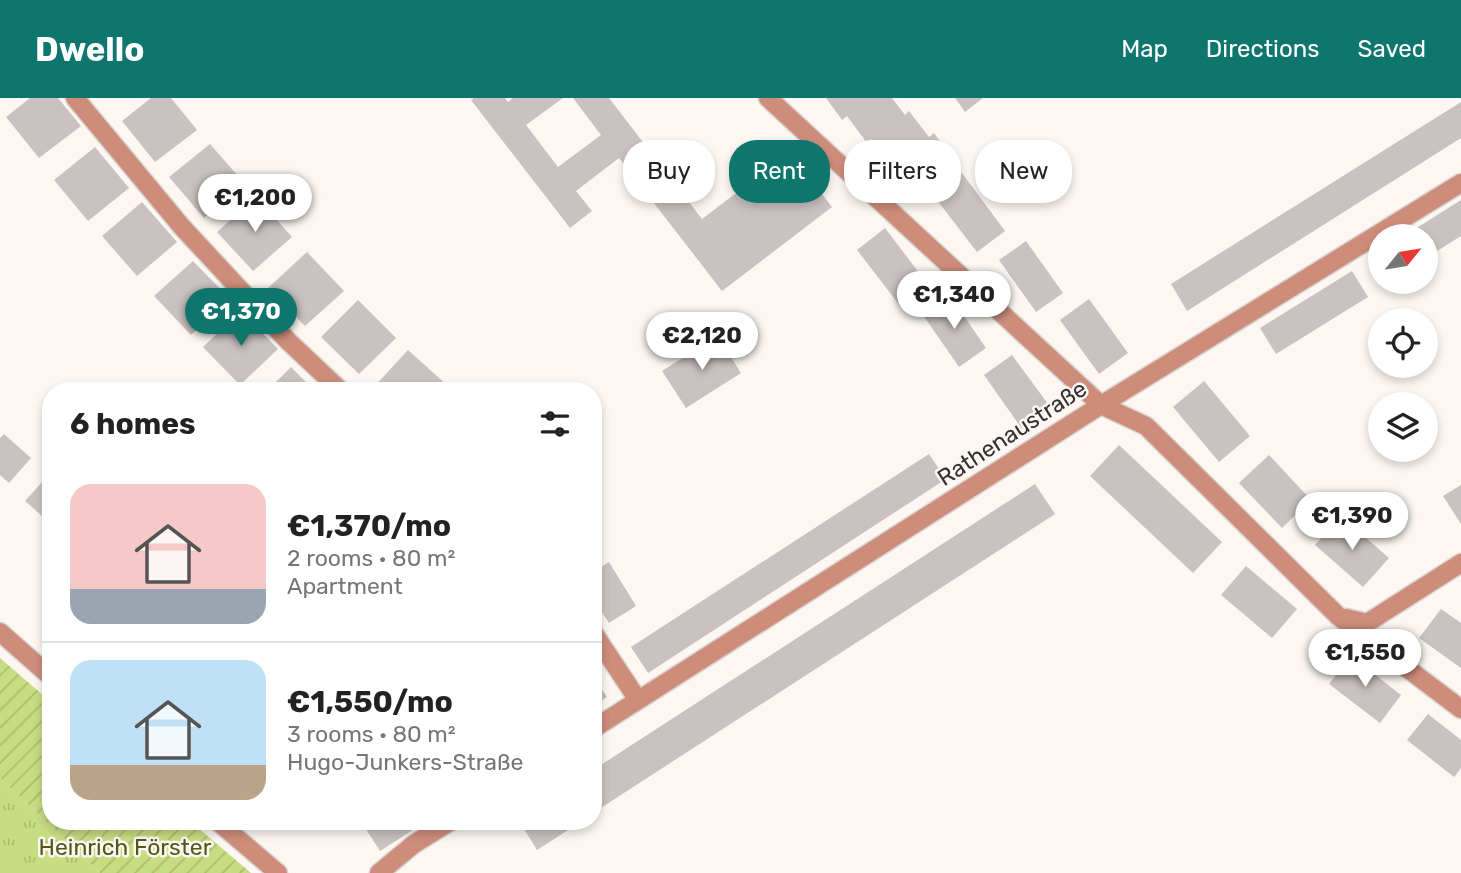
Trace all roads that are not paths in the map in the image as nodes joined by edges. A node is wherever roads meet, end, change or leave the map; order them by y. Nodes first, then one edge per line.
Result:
1 (75, 98) edge
2 (768, 98) edge
3 (1461, 183) edge
4 (332, 382) edge
5 (1101, 405) junction
6 (1461, 563) edge
7 (1338, 616) junction
8 (0, 632) edge
9 (602, 646) edge
10 (42, 669) edge
11 (638, 700) junction
12 (1461, 709) edge
13 (602, 723) edge
14 (228, 830) edge
15 (437, 830) edge
16 (278, 873) edge
17 (379, 873) edge

1 - 4 street
2 - 5 street
3 - 5 street, Rathenaustraße
5 - 7 street
5 - 11 street, Rathenaustraße
6 - 7 street
7 - 12 street
8 - 10 street
9 - 11 street
11 - 13 street, Rathenaustraße
14 - 16 street
15 - 17 street

